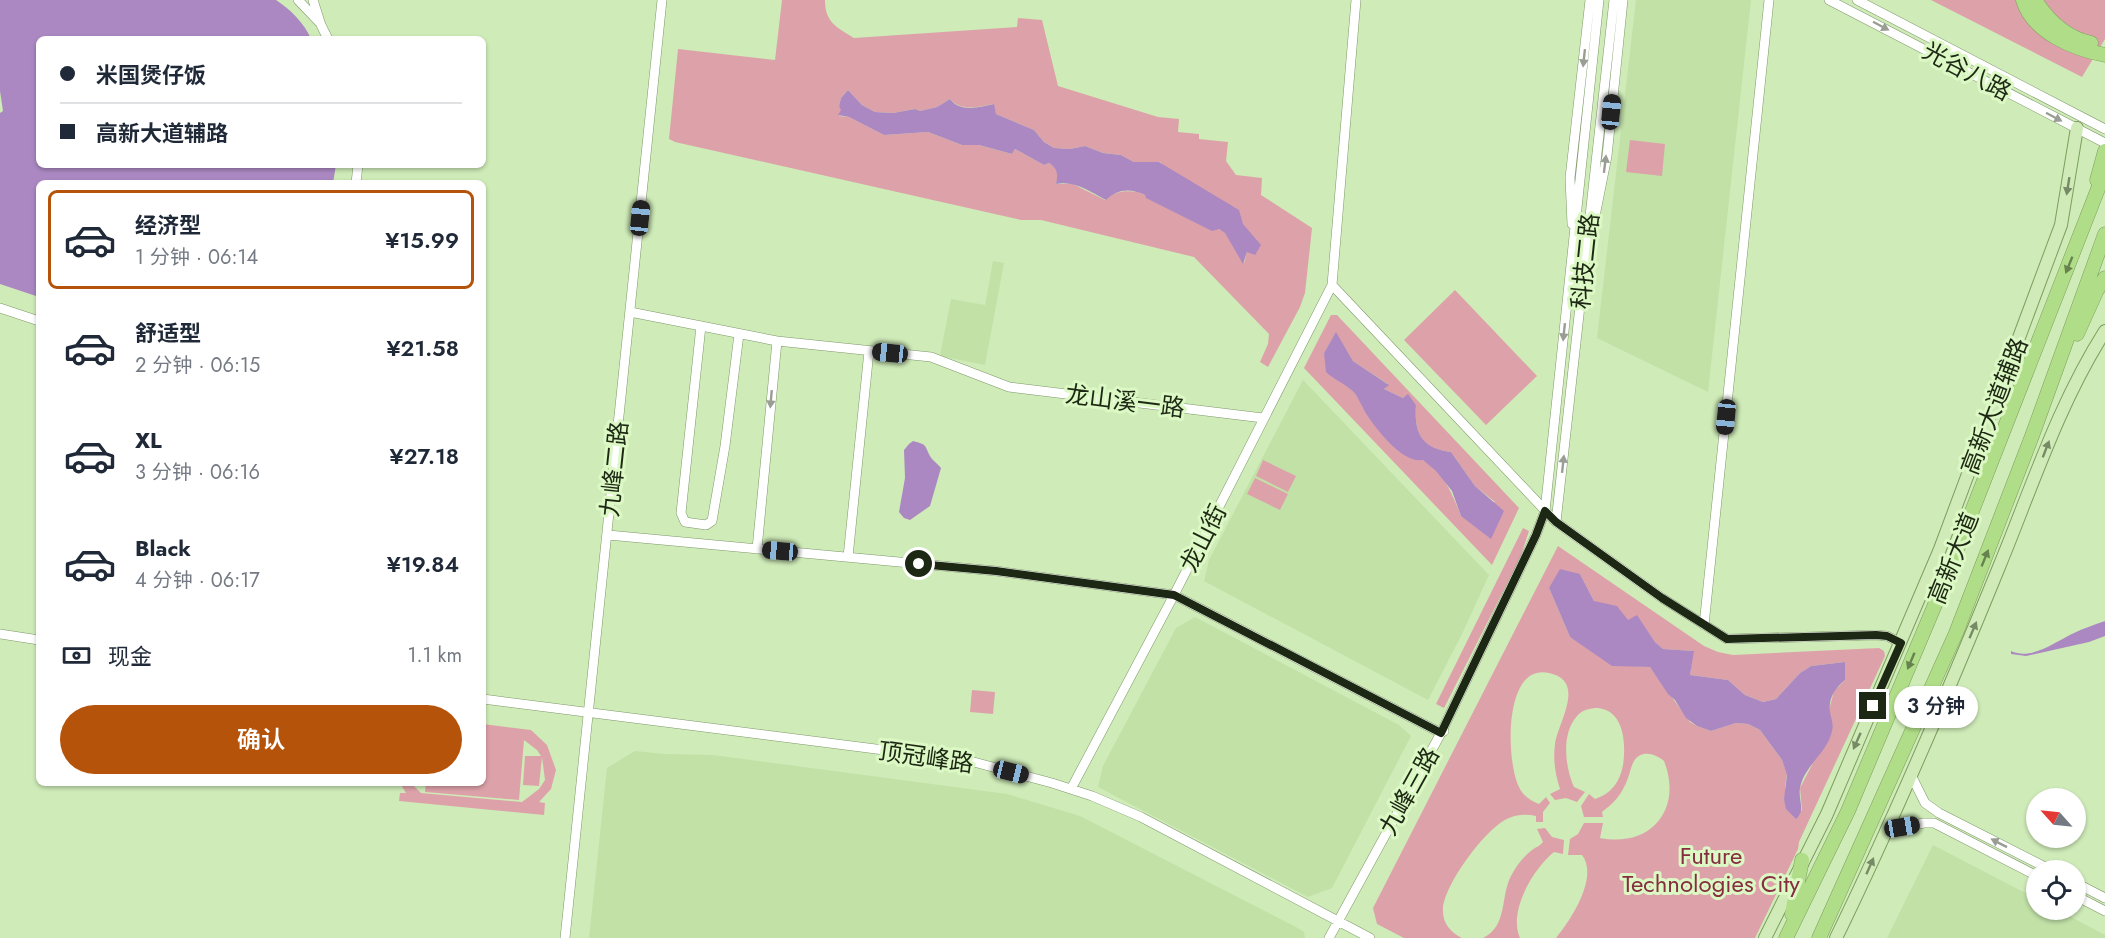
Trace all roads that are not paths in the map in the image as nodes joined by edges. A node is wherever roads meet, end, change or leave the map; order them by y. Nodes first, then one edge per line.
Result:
1 (298, 0) edge
2 (313, 0) edge
3 (662, 0) edge
4 (1356, 0) edge
5 (1590, 0) edge
6 (1599, 0) edge
7 (1614, 0) edge
8 (1623, 0) edge
9 (1769, 0) edge
10 (1829, 0) edge
11 (1857, 0) edge
12 (2023, 0) edge
13 (2034, 0) edge
14 (321, 25) junction
15 (326, 36) edge
16 (2105, 46) edge
17 (2105, 55) edge
18 (2077, 129) junction
19 (2105, 129) edge
20 (2105, 142) edge
21 (2105, 151) edge
22 (2105, 171) edge
23 (2086, 223) junction
24 (2105, 234) edge
25 (1574, 241) junction
26 (1588, 242) junction
27 (2105, 278) edge
28 (1332, 285) junction
29 (2053, 305) junction
30 (0, 308) edge
31 (630, 312) junction
32 (2075, 314) junction
33 (36, 320) edge
34 (701, 326) junction
35 (2105, 331) edge
36 (739, 334) junction
37 (777, 341) junction
38 (869, 351) junction
39 (1263, 418) junction
40 (2014, 486) junction
41 (1978, 495) junction
42 (1545, 511) junction
43 (1556, 522) junction
44 (608, 535) junction
45 (757, 549) junction
46 (1940, 549) junction
47 (848, 557) junction
48 (1174, 595) junction
49 (1704, 625) junction
50 (1956, 633) junction
51 (0, 634) edge
52 (36, 640) edge
53 (1901, 643) junction
54 (1954, 676) junction
55 (486, 699) edge
56 (590, 713) junction
57 (1445, 731) junction
58 (1911, 775) junction
59 (1071, 789) junction
60 (1848, 811) junction
61 (1871, 822) junction
62 (1885, 831) junction
63 (1802, 860) junction
64 (2031, 860) edge
65 (2026, 870) edge
66 (2086, 888) edge
67 (1855, 898) junction
68 (2105, 898) edge
69 (2086, 901) edge
70 (2105, 911) edge
71 (1338, 921) junction
72 (1826, 924) junction
73 (1787, 937) edge
74 (565, 938) edge
75 (1329, 938) edge
76 (1370, 938) edge
77 (1765, 938) edge
78 (1819, 938) edge
79 (1836, 938) edge

1 - 14 street
2 - 14 street
3 - 31 street, 九峰二路
4 - 28 street
5 -> 25 street
6 - 25 street, 科技二路
7 - 26 street, 科技二路
26 -> 8 street
9 - 49 street
10 -> 18 street, 光谷八路
11 - 19 street, 光谷八路
12 - 17 highway
13 - 16 highway
14 - 15 street
18 - 20 street, 光谷八路
18 -> 46 main road, 高新大道辅路
21 - 23 highway
22 - 23 highway, 高新大道
23 -> 29 highway, 高新大道
24 - 32 highway, 高新大道
25 -> 42 street, 科技二路
43 -> 26 street, 科技二路
27 - 40 highway
28 - 39 street, 龙山街
28 - 42 street
29 - 32 highway
29 - 41 highway, 高新大道
30 - 33 street
31 - 34 street, 龙山溪一路
31 - 44 street, 九峰二路
32 - 40 highway, 高新大道
34 - 36 street, 龙山溪一路
34 - 36 street
54 -> 35 main road
36 - 37 street, 龙山溪一路
37 - 38 street, 龙山溪一路
37 -> 45 street
38 - 39 street, 龙山溪一路
38 - 47 street
39 - 48 street, 龙山街
50 -> 40 highway, 高新大道
41 - 46 main road
41 -> 60 highway, 高新大道
42 - 43 street
42 - 57 street, 九峰三路
43 - 49 street
44 - 45 street
44 - 56 street, 九峰二路
45 - 47 street
46 - 53 main road, 高新大道辅路
47 - 48 street
48 - 57 street
48 - 59 street, 龙山街
49 - 53 street
50 - 54 main road
50 - 61 highway, 高新大道
51 - 52 street
53 -> 63 main road, 高新大道辅路
54 - 58 main road
55 - 56 street, 顶冠峰路
56 - 59 street, 顶冠峰路
56 - 74 street, 九峰二路
57 - 71 street, 九峰三路
58 - 62 main road
64 -> 58 street
59 - 71 street, 顶冠峰路
60 - 61 highway
60 - 73 highway, 高新大道
61 - 72 highway, 高新大道
62 - 65 street
67 -> 62 main road
63 - 73 highway
63 - 77 main road, 高新大道辅路
66 - 68 street
67 - 72 main road
67 - 79 main road
69 - 70 street
71 - 75 street, 九峰三路
71 - 76 street, 顶冠峰路
72 - 78 highway, 高新大道

